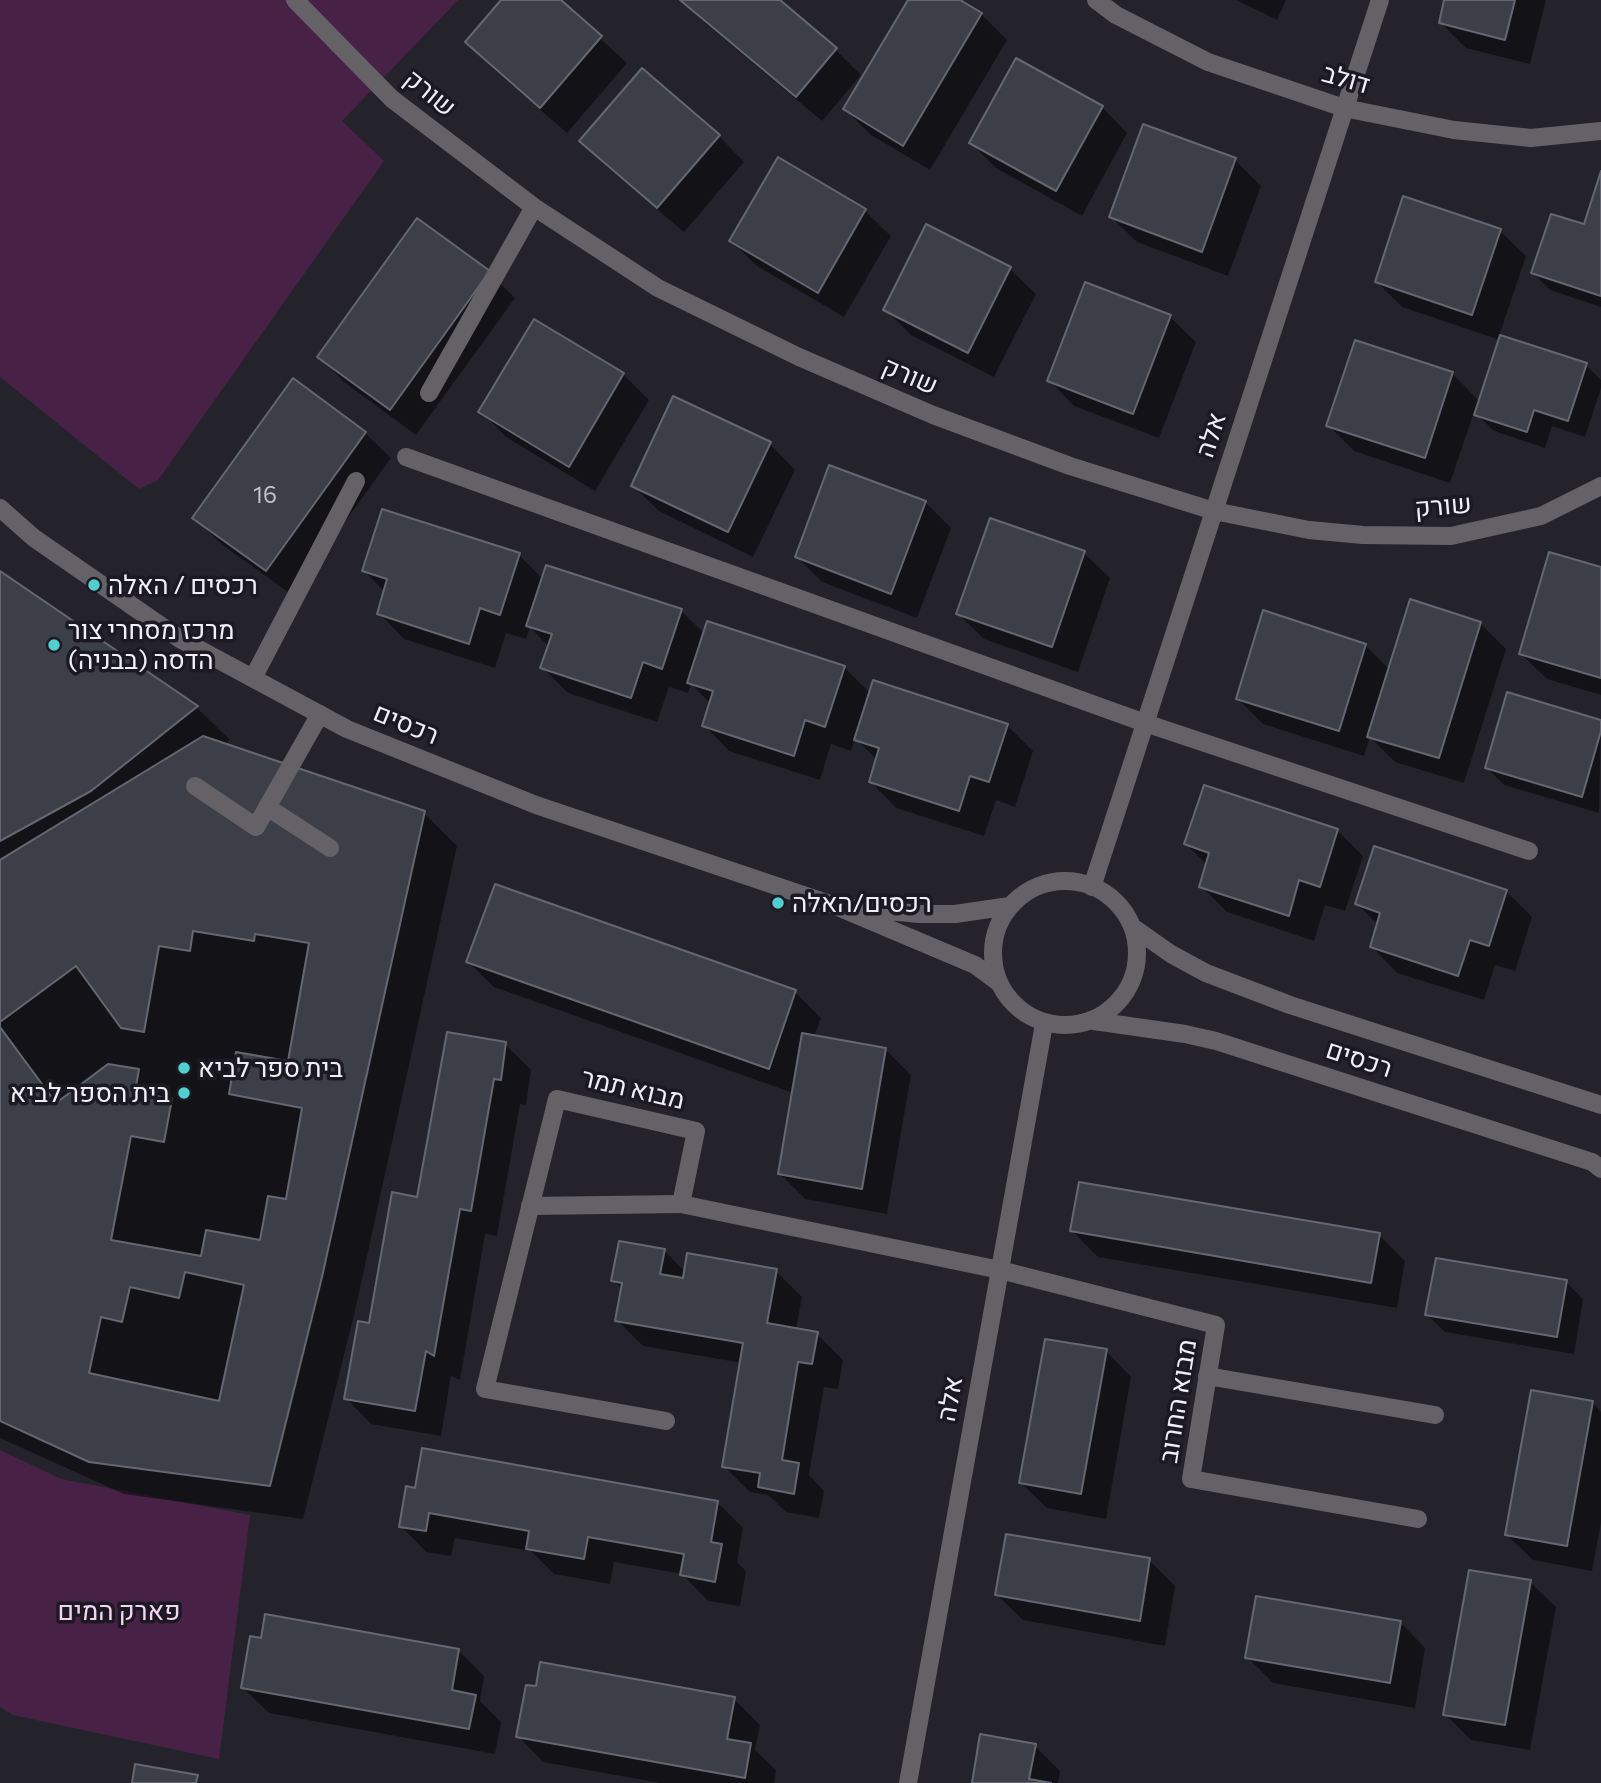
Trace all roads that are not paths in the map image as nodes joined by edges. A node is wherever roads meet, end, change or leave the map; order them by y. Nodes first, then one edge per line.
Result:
1 (295, 0) edge
2 (1096, 0) edge
3 (1380, 0) edge
4 (1345, 108) junction
5 (1601, 131) edge
6 (534, 207) junction
7 (429, 393) dead end
8 (406, 457) dead end
9 (356, 481) dead end
10 (1601, 486) edge
11 (0, 508) edge
12 (1214, 511) junction
13 (253, 678) junction
14 (320, 714) junction
15 (1145, 723) junction
16 (195, 786) dead end
17 (267, 807) junction
18 (330, 848) dead end
19 (1530, 851) dead end
20 (1092, 887) junction
21 (833, 905) junction
22 (1010, 906) junction
23 (1134, 928) junction
24 (998, 982) junction
25 (1094, 1021) junction
26 (1044, 1024) junction
27 (1601, 1105) edge
28 (1601, 1169) edge
29 (681, 1204) junction
30 (530, 1206) junction
31 (1000, 1270) junction
32 (1208, 1376) junction
33 (1435, 1415) dead end
34 (666, 1421) dead end
35 (1418, 1519) dead end
36 (908, 1783) edge

1 - 6 street, שורק
2 - 4 street, דולב
3 - 4 street, אלה
4 - 5 street, דולב
4 - 12 street, אלה
6 - 7 street
6 - 12 street, שורק
8 - 15 street
9 - 13 street
10 - 12 street, שורק
11 - 13 street, רכסים
12 - 15 street, אלה
13 - 14 street, רכסים
14 - 17 street
14 - 21 street, רכסים
15 - 19 street
15 - 20 street, אלה
16 - 17 street
17 - 18 street
20 - 22 street
20 - 23 street
21 - 22 street, רכסים
21 - 24 street, רכסים
22 - 24 street
23 - 25 street
23 - 27 street, רכסים
24 - 26 street
25 - 26 street
25 - 28 street, רכסים
26 - 31 street, אלה
29 - 30 street
29 - 30 street, מבוא תמר
29 - 31 street
30 - 34 street, מבוא תמר
31 - 32 street, מבוא החרוב
31 - 36 street, אלה
32 - 33 street
32 - 35 street, מבוא החרוב

